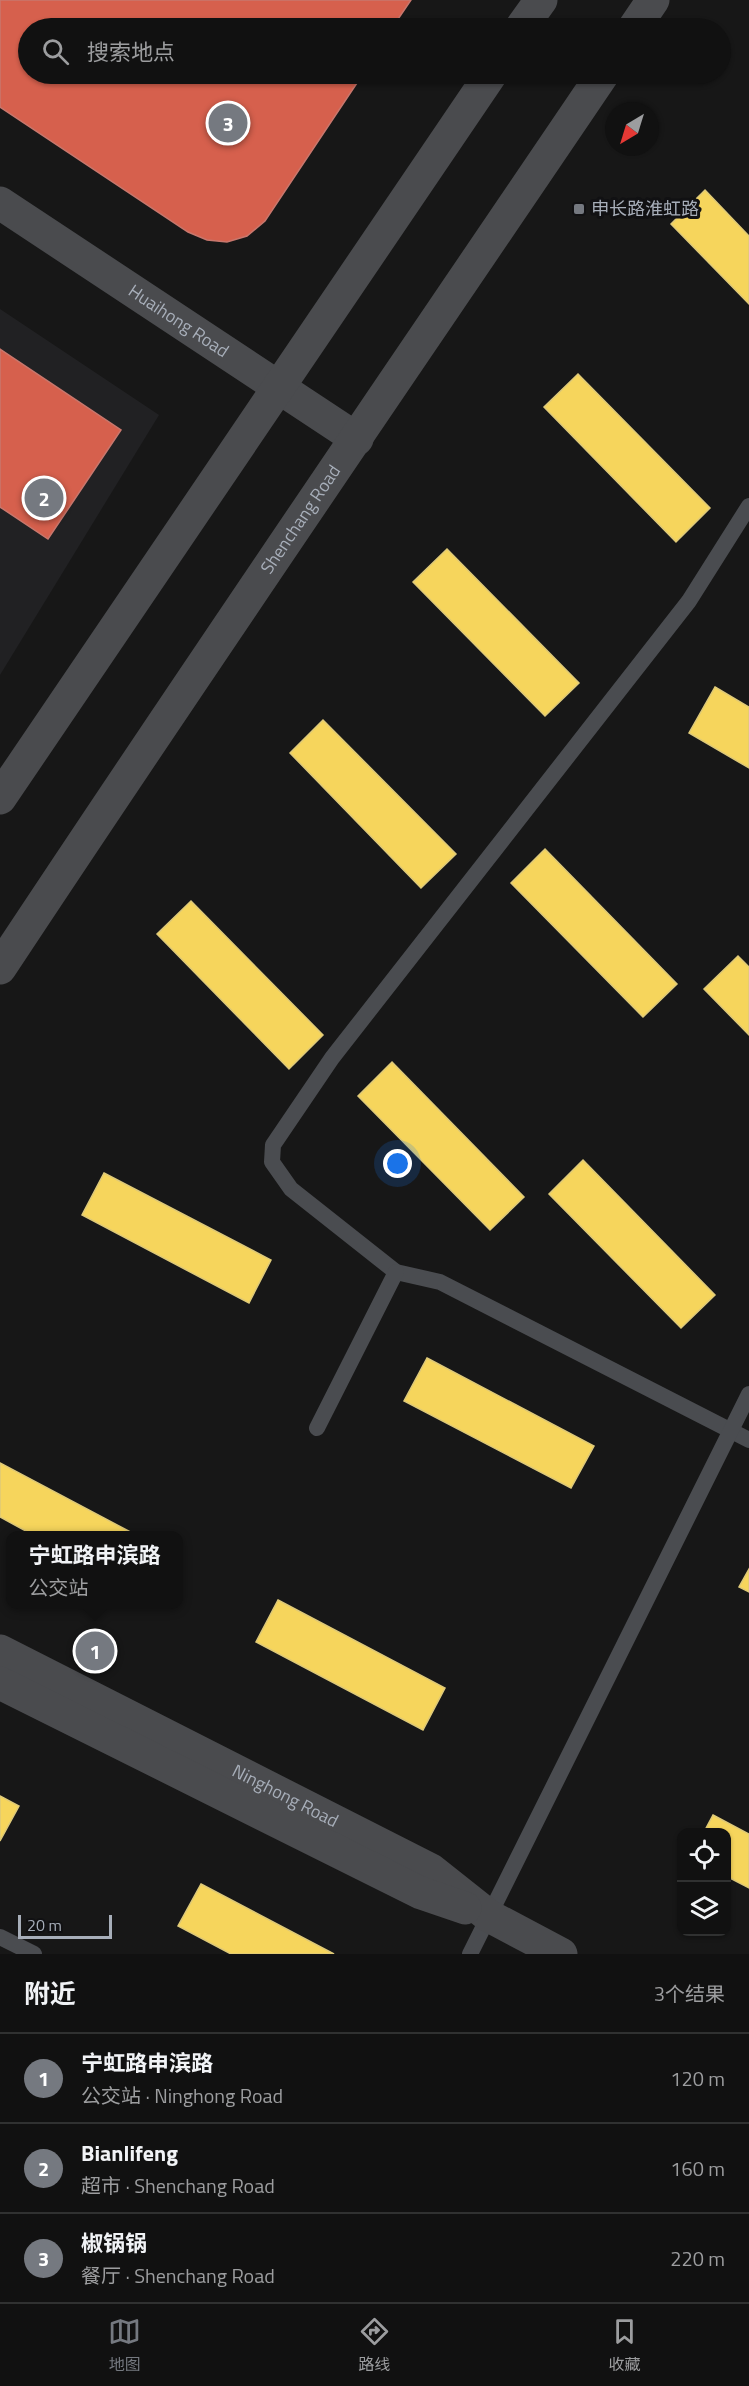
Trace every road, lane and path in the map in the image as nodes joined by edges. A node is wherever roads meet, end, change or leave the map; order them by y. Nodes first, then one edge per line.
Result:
1 (541, 0) edge
2 (653, 0) edge
3 (528, 18) edge
4 (641, 18) edge
5 (484, 84) edge
6 (596, 84) edge
7 (0, 203) edge
8 (279, 387) junction
9 (357, 439) junction
10 (749, 506) edge
11 (0, 798) edge
12 (0, 968) edge
13 (396, 1272) junction
14 (749, 1394) edge
15 (317, 1428) dead end
16 (730, 1432) junction
17 (749, 1440) edge
18 (0, 1651) edge
19 (0, 1683) edge
20 (489, 1916) junction
21 (0, 1937) edge
22 (34, 1954) edge
23 (470, 1954) edge
24 (561, 1954) edge

1 - 3 main road
2 - 4 main road
5 - 8 main road
6 - 9 main road, Shenchang Road
7 - 8 main road, Huaihong Road
8 - 9 main road, Huaihong Road
8 - 11 main road
9 - 12 main road, Shenchang Road
10 - 13 lane
13 - 15 lane
13 - 16 lane
14 - 16 lane
16 - 17 lane
16 - 20 lane
18 - 20 main road, Ninghong Road
19 - 20 main road
20 - 23 lane
20 - 24 main road, Ninghong Road
21 - 22 lane

